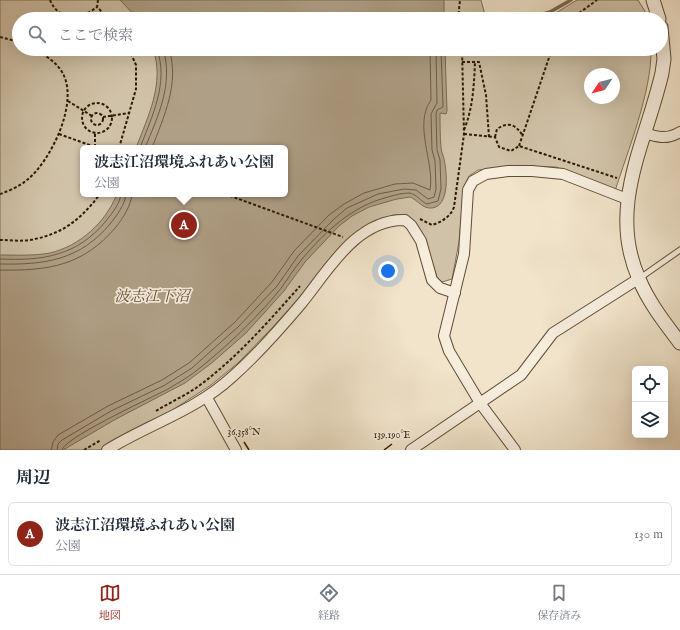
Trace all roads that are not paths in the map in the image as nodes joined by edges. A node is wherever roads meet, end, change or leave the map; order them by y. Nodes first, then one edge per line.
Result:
1 (654, 0) edge
2 (657, 12) edge
3 (664, 56) edge
4 (644, 132) junction
5 (680, 132) edge
6 (627, 199) junction
7 (680, 250) edge
8 (638, 279) junction
9 (455, 293) junction
10 (680, 343) edge
11 (207, 398) junction
12 (480, 403) junction
13 (109, 450) edge
14 (236, 450) edge
15 (411, 450) edge
16 (515, 450) edge

1 - 2 street
3 - 4 street
4 - 5 street
4 - 6 street
6 - 8 street
6 - 9 street
7 - 8 lane
8 - 10 street
8 - 12 street
9 - 11 street
9 - 12 street
11 - 13 street
11 - 14 street
12 - 15 street
12 - 16 street

